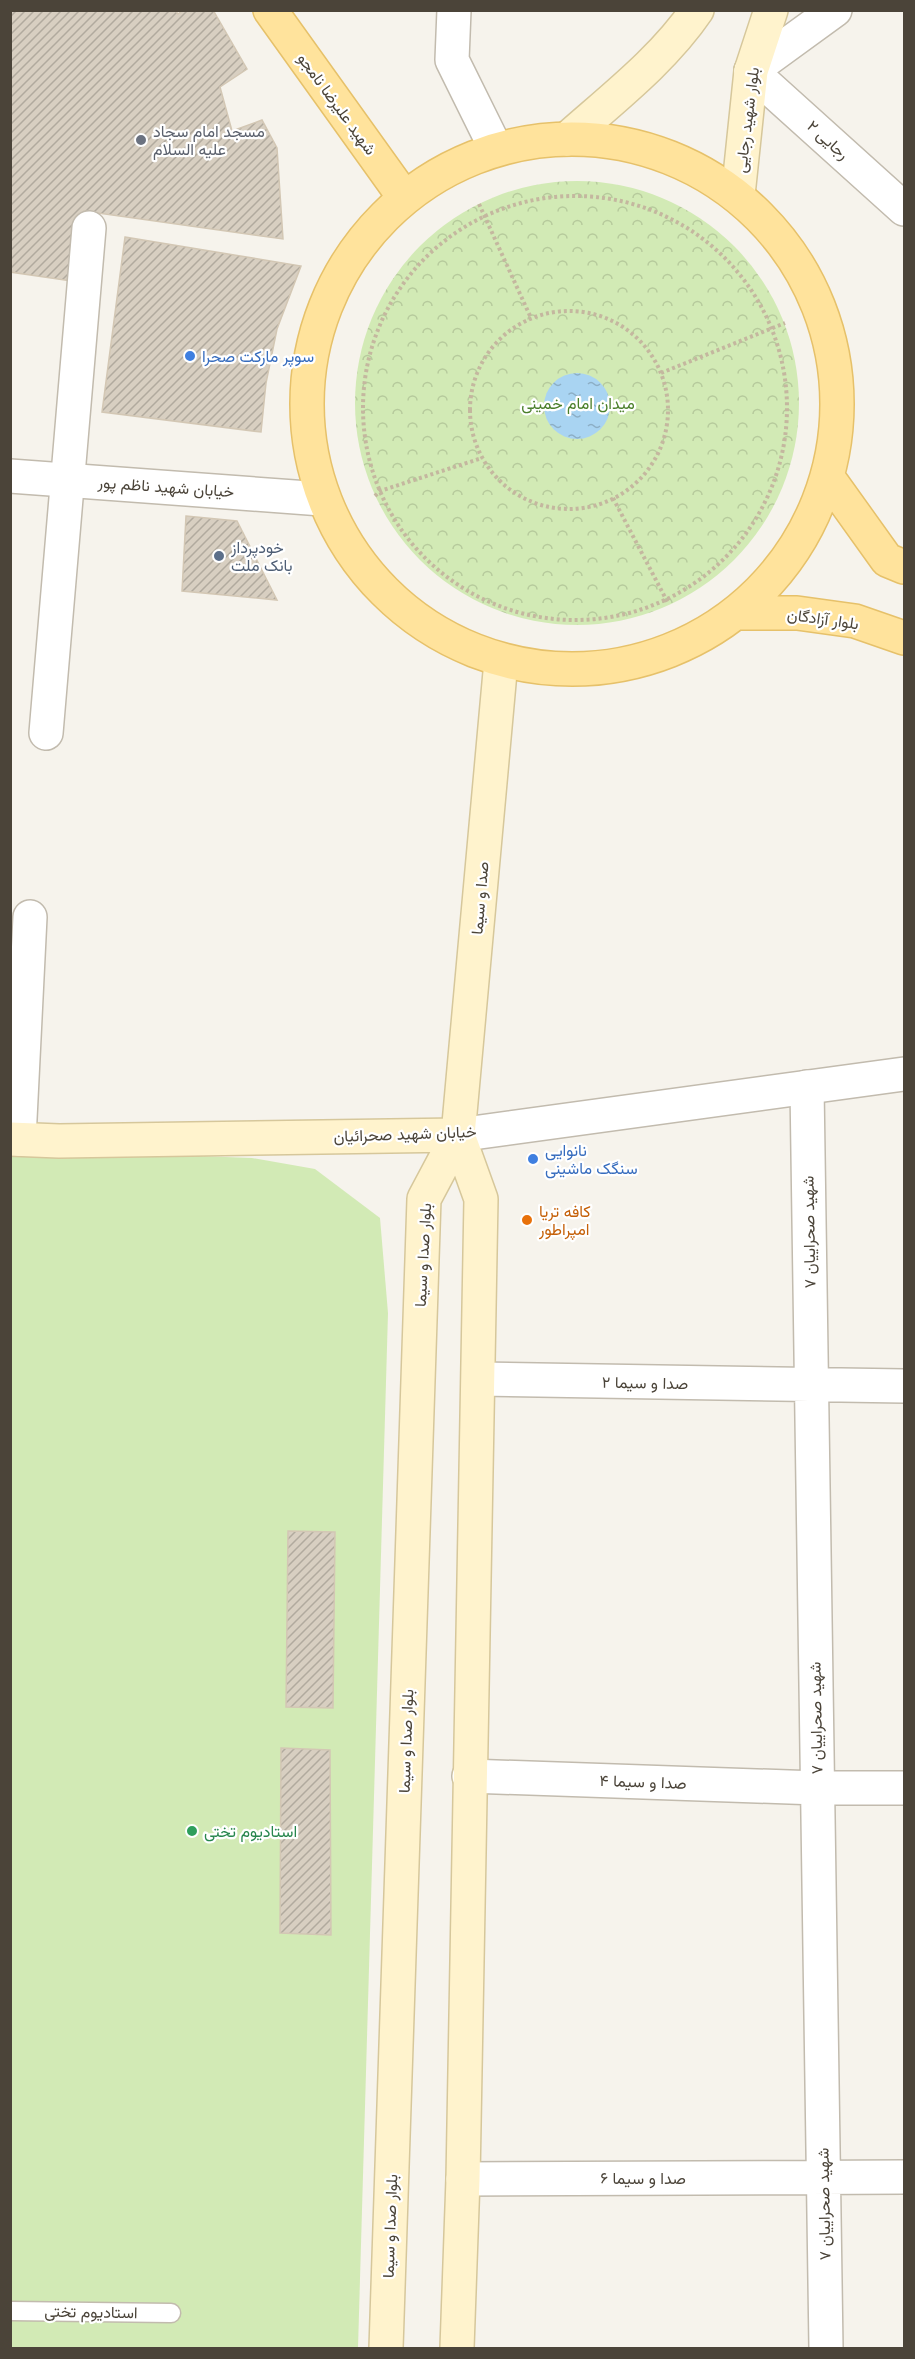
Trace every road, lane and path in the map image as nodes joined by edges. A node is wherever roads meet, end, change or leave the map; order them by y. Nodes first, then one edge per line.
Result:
1 (270, 10) edge
2 (454, 10) edge
3 (696, 10) edge
4 (771, 10) edge
5 (836, 10) edge
6 (751, 71) junction
7 (567, 139) junction
8 (496, 149) junction
9 (738, 195) junction
10 (404, 197) junction
11 (479, 204) dead end
12 (904, 209) edge
13 (483, 216) junction
14 (89, 228) dead end
15 (531, 318) junction
16 (785, 323) dead end
17 (771, 327) junction
18 (661, 373) junction
19 (482, 458) junction
20 (10, 476) edge
21 (829, 479) junction
22 (68, 480) junction
23 (380, 491) junction
24 (375, 496) dead end
25 (613, 498) junction
26 (322, 499) junction
27 (904, 567) edge
28 (667, 601) junction
29 (738, 613) junction
30 (904, 638) edge
31 (501, 661) junction
32 (46, 733) dead end
33 (30, 917) dead end
34 (904, 1074) edge
35 (807, 1087) junction
36 (458, 1135) junction
37 (15, 1139) edge
38 (479, 1379) junction
39 (904, 1386) edge
40 (811, 1387) junction
41 (469, 1776) junction
42 (817, 1788) junction
43 (904, 1788) edge
44 (823, 2177) junction
45 (904, 2177) edge
46 (463, 2180) junction
47 (10, 2311) edge
48 (171, 2313) dead end
49 (386, 2349) edge
50 (457, 2349) edge
51 (826, 2349) edge

1 - 10 main road, شهید علیرضا نامجو
2 - 8 street
3 - 7 main road
4 - 6 main road, بلوار شهید رجایی
5 - 6 street
6 - 9 main road, بلوار شهید رجایی
6 - 12 street, رجایی ۲
7 - 8 main road
7 - 9 main road
8 - 10 main road
9 - 21 main road
10 - 26 main road
11 - 13 path
13 - 15 path
13 - 17 path
13 - 23 path
14 - 22 street
15 - 18 path
15 - 19 path
16 - 17 path
17 - 18 path
17 - 28 path
18 - 25 path
19 - 23 path
19 - 25 path
20 - 22 street, خیابان شهید ناظم پور
21 - 27 main road
21 - 29 main road
22 - 26 street, خیابان شهید ناظم پور
22 - 32 street
23 - 24 path
23 - 28 path
25 - 28 path
26 - 31 main road
29 - 30 main road, بلوار آزادگان
29 - 31 main road
31 - 36 main road, صدا و سیما
33 - 37 street
34 - 35 street, خیابان شهید صحرائیان
35 - 36 street, خیابان شهید صحرائیان
35 - 40 street, شهید صحراییان ۷
36 - 37 main road, خیابان شهید صحرائیان
36 - 38 main road
36 - 49 main road, بلوار صدا و سیما
38 - 40 street, صدا و سیما ۲
38 - 41 main road
39 - 40 street, صدا و سیما ۲
40 - 42 street, شهید صحراییان ۷
41 - 42 street, صدا و سیما ۴
41 - 46 main road
42 - 43 street, صدا و سیما ۴
42 - 44 street, شهید صحراییان ۷
44 - 45 street, صدا و سیما ۶
44 - 46 street, صدا و سیما ۶
44 - 51 street, شهید صحراییان ۷
46 - 50 main road
47 - 48 lane, استادیوم تختی

